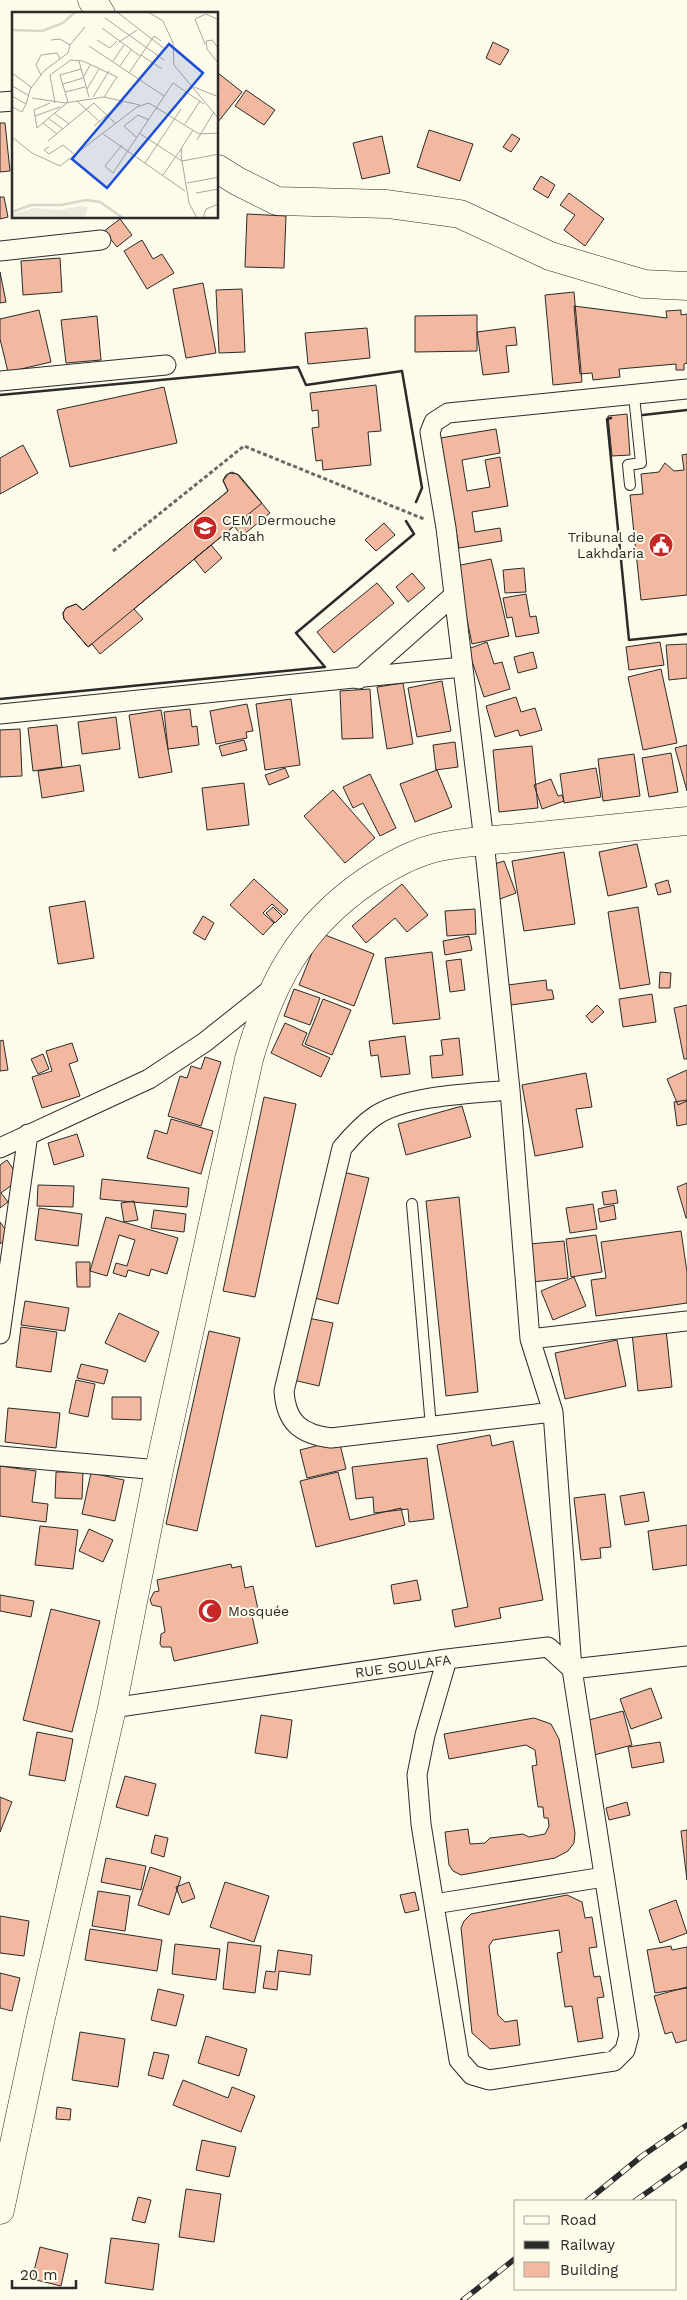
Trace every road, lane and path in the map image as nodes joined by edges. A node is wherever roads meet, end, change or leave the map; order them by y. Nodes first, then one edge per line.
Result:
1 (92, 0) edge
2 (100, 12) edge
3 (219, 170) edge
4 (101, 240) dead end
5 (0, 251) edge
6 (681, 283) edge
7 (166, 365) dead end
8 (0, 381) edge
9 (687, 390) edge
10 (634, 396) junction
11 (630, 485) dead end
12 (446, 528) junction
13 (113, 551) dead end
14 (454, 595) junction
15 (462, 667) junction
16 (359, 679) junction
17 (0, 714) edge
18 (687, 821) edge
19 (484, 841) junction
20 (275, 986) junction
21 (510, 1090) junction
22 (28, 1134) junction
23 (0, 1148) edge
24 (412, 1204) dead end
25 (687, 1321) edge
26 (0, 1334) edge
27 (530, 1339) junction
28 (553, 1412) junction
29 (431, 1427) junction
30 (0, 1456) edge
31 (159, 1470) junction
32 (687, 1656) edge
33 (447, 1659) junction
34 (572, 1669) junction
35 (112, 1708) junction
36 (604, 1877) junction
37 (434, 1904) junction
38 (0, 2210) edge

1 - 2 main road
3 - 6 main road
4 - 5 street
7 - 8 street
9 - 10 street
10 - 11 lane
10 - 12 street
12 - 13 path
12 - 14 street
14 - 15 street
14 - 16 street
15 - 16 street
15 - 19 street
16 - 17 street
18 - 19 main road
19 - 20 main road
19 - 21 street
20 - 22 street
20 - 31 main road
21 - 27 street
21 - 29 street
22 - 23 street
22 - 26 street
24 - 29 lane
25 - 27 street
27 - 28 street
28 - 29 street
28 - 34 street
30 - 31 street
31 - 35 main road
32 - 34 street
33 - 34 street, RUE SOULAFA
33 - 35 street, RUE SOULAFA
33 - 37 street
34 - 36 street
35 - 38 main road
36 - 37 street
36 - 37 street

